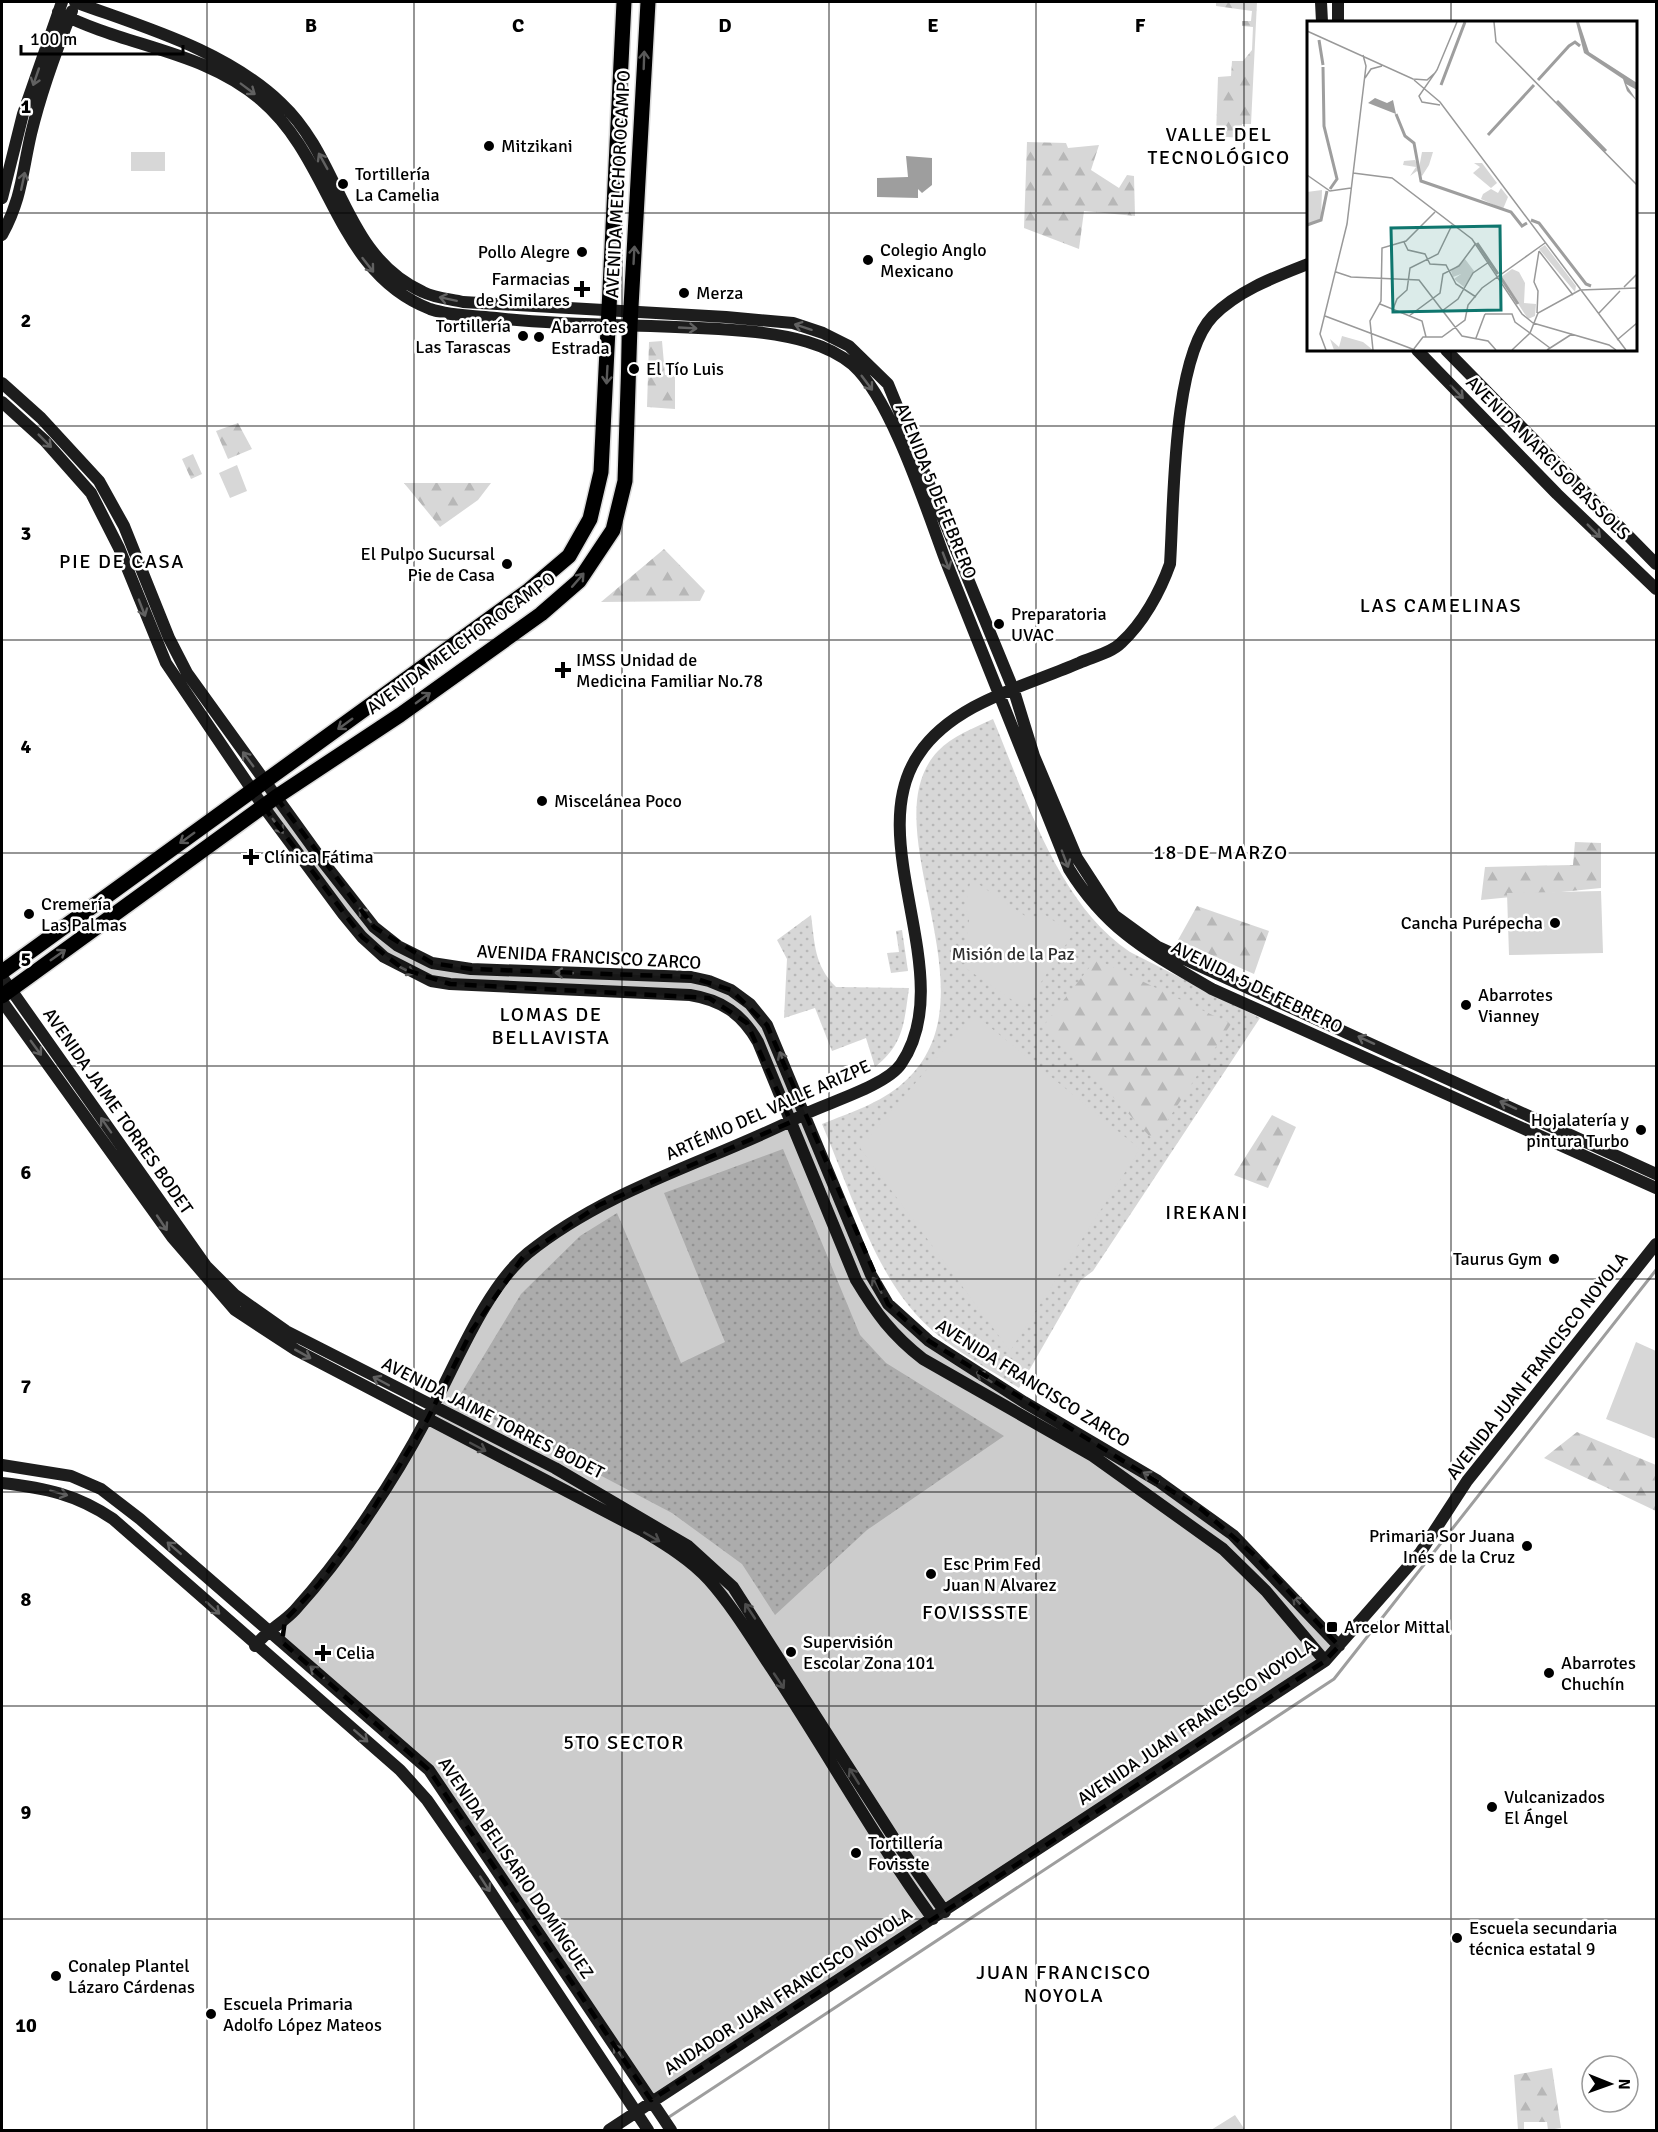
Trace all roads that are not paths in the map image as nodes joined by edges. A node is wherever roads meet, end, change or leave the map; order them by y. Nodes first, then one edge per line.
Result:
1 (75, 2) edge
2 (624, 2) edge
3 (648, 2) edge
4 (1321, 2) edge
5 (1338, 2) edge
6 (63, 10) edge
7 (1322, 21) edge
8 (1338, 21) edge
9 (2, 198) edge
10 (2, 235) edge
11 (1307, 264) edge
12 (610, 318) junction
13 (630, 319) junction
14 (1418, 351) edge
15 (1447, 351) edge
16 (2, 383) edge
17 (2, 402) edge
18 (1656, 564) edge
19 (1656, 589) edge
20 (1014, 691) junction
21 (1001, 696) junction
22 (259, 787) junction
23 (270, 801) junction
24 (2, 972) edge
25 (1218, 973) junction
26 (1212, 989) junction
27 (4, 991) edge
28 (806, 1114) junction
29 (791, 1122) junction
30 (1656, 1174) edge
31 (1656, 1188) edge
32 (1656, 1244) edge
33 (433, 1408) junction
34 (427, 1420) junction
35 (2, 1465) edge
36 (580, 1482) junction
37 (2, 1483) edge
38 (573, 1497) junction
39 (1233, 1534) junction
40 (1223, 1549) junction
41 (285, 1620) junction
42 (268, 1630) junction
43 (282, 1642) junction
44 (255, 1646) junction
45 (1339, 1646) junction
46 (268, 1657) junction
47 (1325, 1660) junction
48 (825, 1740) junction
49 (881, 1830) junction
50 (945, 1912) junction
51 (933, 1919) junction
52 (655, 2105) junction
53 (636, 2112) junction
54 (645, 2127) edge
55 (669, 2127) edge
56 (609, 2130) edge

1 - 6 street
12 -> 1 street, AVENIDA 5 DE FEBRERO
2 - 12 main road, AVENIDA MELCHOR OCAMPO
13 -> 3 main road, AVENIDA MELCHOR OCAMPO
4 - 7 street
5 - 8 street
6 -> 9 street
10 -> 6 street
6 -> 12 street, AVENIDA 5 DE FEBRERO
11 - 20 street, ARTÉMIO DEL VALLE ARIZPE
12 - 13 street, AVENIDA 5 DE FEBRERO
12 -> 22 main road, AVENIDA MELCHOR OCAMPO
20 -> 13 street, AVENIDA 5 DE FEBRERO
13 -> 21 street, AVENIDA 5 DE FEBRERO
23 -> 13 main road, AVENIDA MELCHOR OCAMPO
14 -> 19 street, AVENIDA NARCISO BASSOLS
15 - 18 street, AVENIDA NARCISO BASSOLS
22 -> 16 street, AVENIDA FRANCISCO ZARCO
17 -> 22 street, AVENIDA FRANCISCO ZARCO
20 - 21 street, ARTÉMIO DEL VALLE ARIZPE
20 - 25 street, AVENIDA 5 DE FEBRERO
21 -> 26 street, AVENIDA 5 DE FEBRERO
21 - 28 street, ARTÉMIO DEL VALLE ARIZPE
22 - 23 street, AVENIDA FRANCISCO ZARCO
22 -> 24 main road, AVENIDA MELCHOR OCAMPO
27 -> 23 main road, AVENIDA MELCHOR OCAMPO
28 -> 23 street, AVENIDA FRANCISCO ZARCO
23 -> 29 street, AVENIDA FRANCISCO ZARCO
25 - 26 street
30 -> 25 street, AVENIDA 5 DE FEBRERO
26 - 31 street, AVENIDA 5 DE FEBRERO
33 -> 27 street, AVENIDA JAIME TORRES BODET
27 -> 34 street, AVENIDA JAIME TORRES BODET
28 - 29 street, ARTÉMIO DEL VALLE ARIZPE
39 -> 28 street, AVENIDA FRANCISCO ZARCO
29 - 33 street, ARTÉMIO DEL VALLE ARIZPE
29 - 40 street, AVENIDA FRANCISCO ZARCO
32 - 45 street, AVENIDA JUAN FRANCISCO NOYOLA
33 - 34 street, ARTÉMIO DEL VALLE ARIZPE
33 - 36 street, AVENIDA JAIME TORRES BODET
34 -> 38 street, AVENIDA JAIME TORRES BODET
34 - 41 street, ARTÉMIO DEL VALLE ARIZPE
42 -> 35 street, AVENIDA BELISARIO DOMÍNGUEZ
36 - 38 street
48 -> 36 street, AVENIDA JAIME TORRES BODET
37 -> 44 street, AVENIDA BELISARIO DOMÍNGUEZ
38 -> 48 street, AVENIDA JAIME TORRES BODET
39 - 40 street
45 -> 39 street, AVENIDA FRANCISCO ZARCO
40 - 47 street, AVENIDA FRANCISCO ZARCO
41 - 42 street, ARTÉMIO DEL VALLE ARIZPE
41 - 43 street
42 - 43 street, AVENIDA BELISARIO DOMÍNGUEZ
42 - 44 street
43 - 46 street
52 -> 43 street, AVENIDA BELISARIO DOMÍNGUEZ
44 - 46 street, AVENIDA BELISARIO DOMÍNGUEZ
45 - 47 street, AVENIDA JUAN FRANCISCO NOYOLA
46 -> 53 street, AVENIDA BELISARIO DOMÍNGUEZ
47 - 50 street, AVENIDA JUAN FRANCISCO NOYOLA
48 - 49 street, AVENIDA JAIME TORRES BODET
49 - 50 street, AVENIDA JAIME TORRES BODET
49 - 51 street, AVENIDA JAIME TORRES BODET
50 - 51 street, ANDADOR JUAN FRANCISCO NOYOLA
51 - 52 street, ANDADOR JUAN FRANCISCO NOYOLA
52 - 53 street
52 - 55 street, AVENIDA BELISARIO DOMÍNGUEZ
53 - 54 street, AVENIDA BELISARIO DOMÍNGUEZ
53 - 56 street

